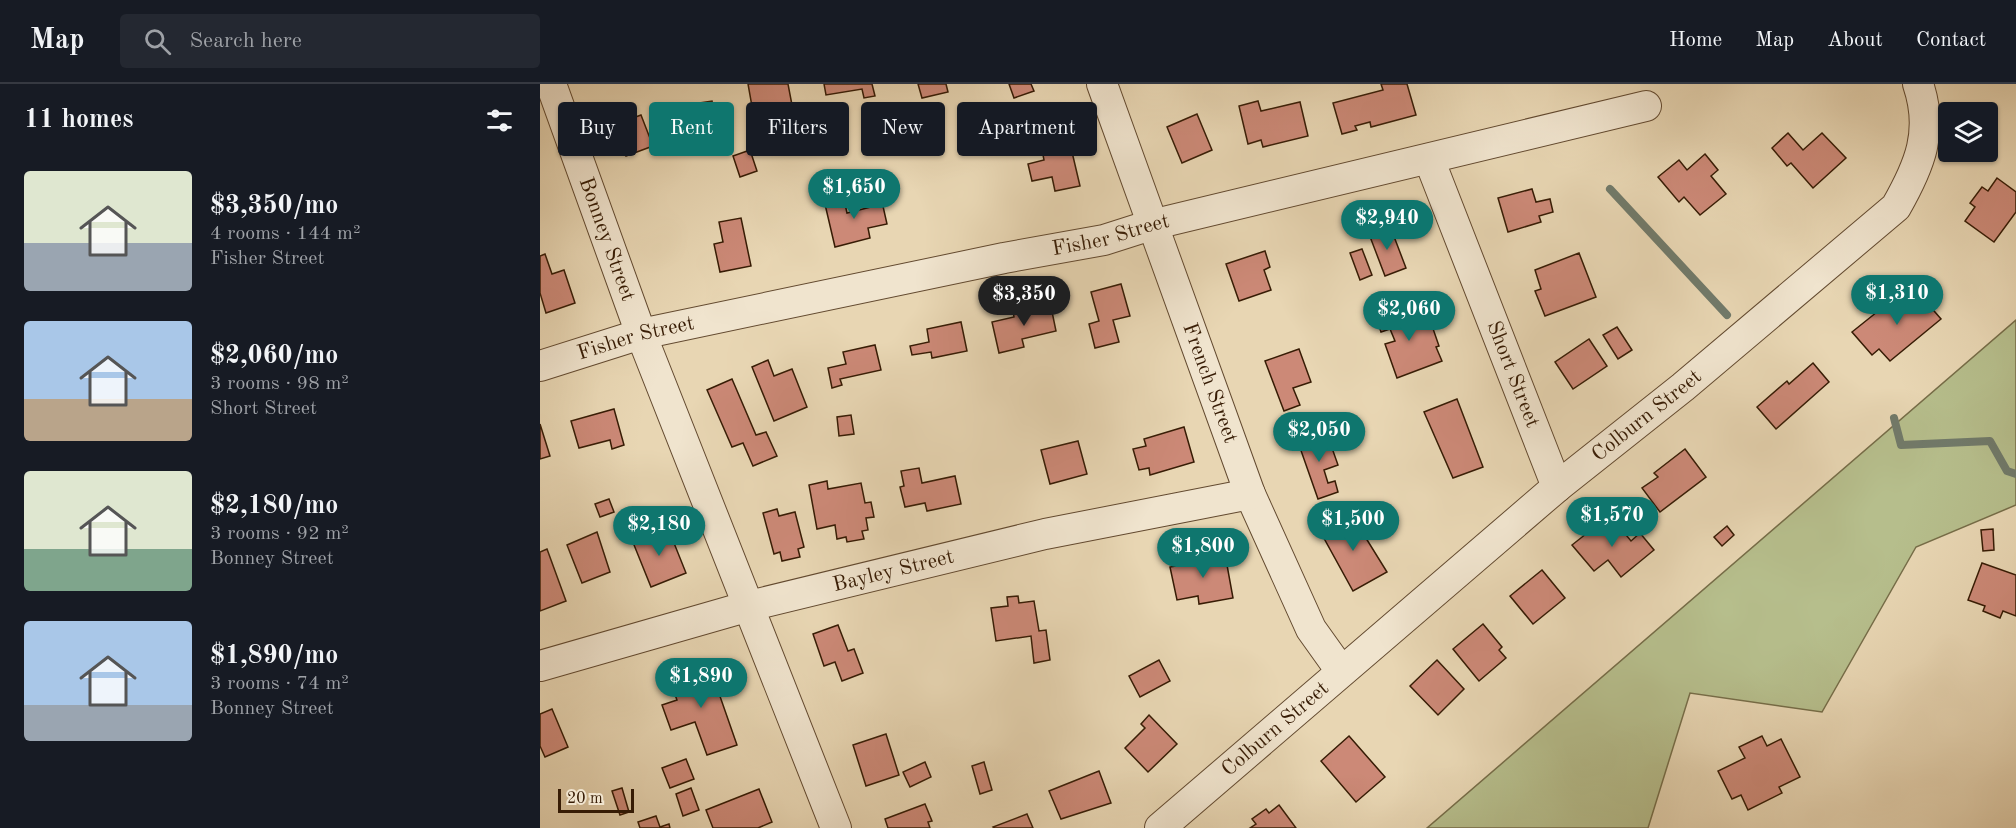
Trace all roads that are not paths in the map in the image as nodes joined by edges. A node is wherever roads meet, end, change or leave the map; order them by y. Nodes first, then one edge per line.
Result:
1 (552, 84) edge
2 (1102, 84) edge
3 (1918, 84) edge
4 (1646, 106) dead end
5 (1429, 159) junction
6 (1151, 225) junction
7 (641, 334) junction
8 (540, 366) edge
9 (1557, 487) junction
10 (1250, 494) junction
11 (748, 606) junction
12 (540, 666) edge
13 (1341, 671) junction
14 (836, 828) edge
15 (1160, 828) edge

1 - 7 street, Bonney Street
2 - 6 street, French Street
3 - 9 street, Colburn Street
4 - 5 street, Fisher Street
5 - 6 street, Fisher Street
5 - 9 street, Short Street
6 - 7 street, Fisher Street
6 - 10 street, French Street
7 - 8 street, Fisher Street
7 - 11 street, Bonney Street
9 - 13 street, Colburn Street
10 - 11 street, Bayley Street
10 - 13 street, French Street
11 - 12 street, Bayley Street
11 - 14 street, Bonney Street
13 - 15 street, Colburn Street

